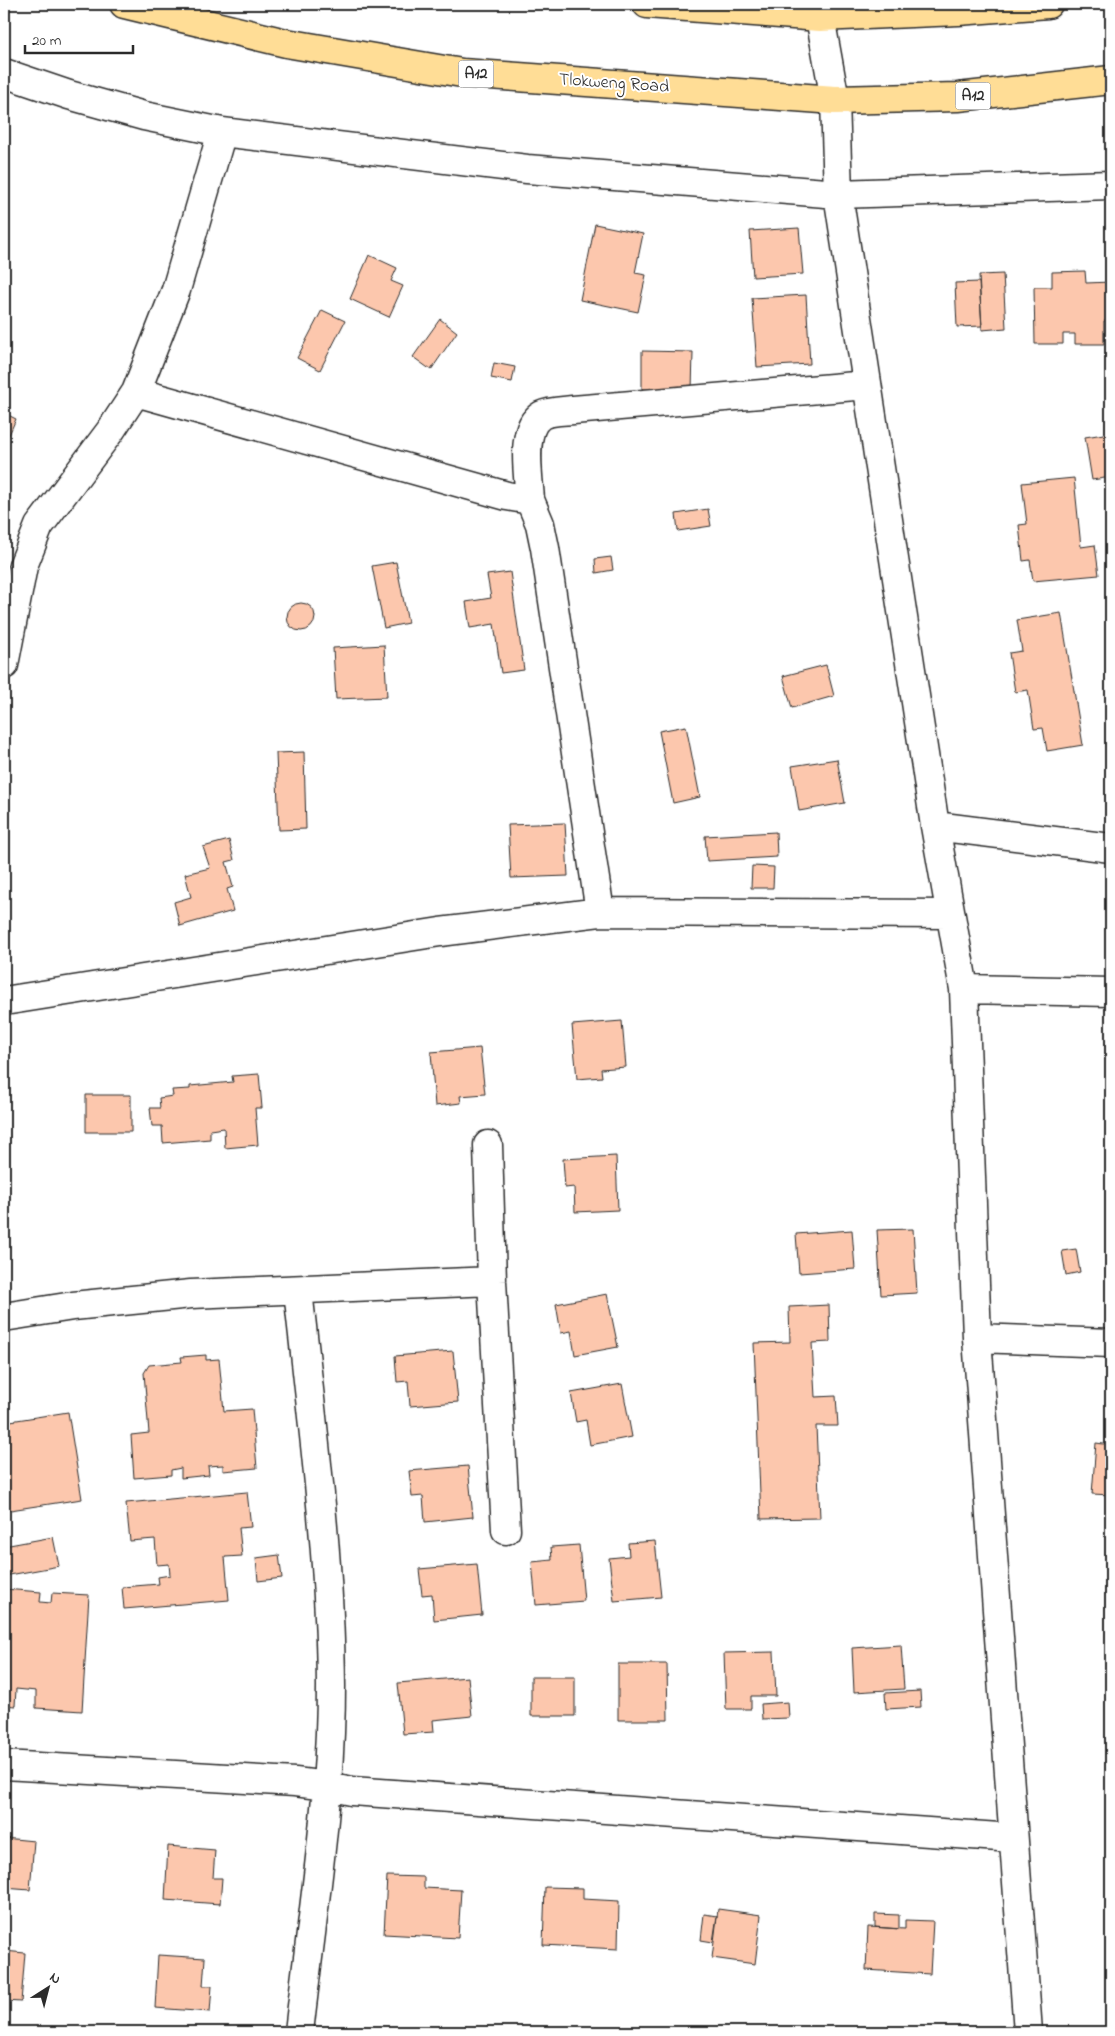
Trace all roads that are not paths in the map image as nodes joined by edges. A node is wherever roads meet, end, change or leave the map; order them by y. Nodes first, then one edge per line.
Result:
1 (124, 4) edge
2 (646, 4) edge
3 (1048, 4) edge
4 (816, 10) edge
5 (4, 73) edge
6 (1111, 80) edge
7 (835, 100) junction
8 (222, 132) junction
9 (1111, 185) edge
10 (838, 194) junction
11 (867, 385) junction
12 (136, 392) junction
13 (530, 500) junction
14 (4, 665) edge
15 (935, 826) junction
16 (1111, 848) edge
17 (600, 912) junction
18 (950, 914) junction
19 (964, 989) junction
20 (1111, 992) edge
21 (4, 1001) edge
22 (488, 1145) dead end
23 (492, 1281) junction
24 (298, 1290) junction
25 (4, 1317) edge
26 (977, 1338) junction
27 (1111, 1343) edge
28 (506, 1530) dead end
29 (4, 1765) edge
30 (327, 1786) junction
31 (1013, 1838) junction
32 (299, 2032) edge
33 (1028, 2032) edge

1 - 7 main road, Tlokweng Road / A12
2 - 4 main road
3 - 4 main road
4 - 7 street
5 - 8 street
6 - 7 main road, Tlokweng Road / A12
7 - 10 street
8 - 10 street
8 - 12 street
9 - 10 street
10 - 11 street
11 - 13 street
11 - 15 street
12 - 13 street
12 - 14 street
13 - 17 street
15 - 16 street
15 - 18 street
17 - 18 street
17 - 21 street
18 - 19 street
19 - 20 street
19 - 26 street
22 - 23 street
23 - 24 street
23 - 28 street
24 - 25 street
24 - 30 street
26 - 27 street
26 - 31 street
29 - 30 street
30 - 31 street
30 - 32 street
31 - 33 street

